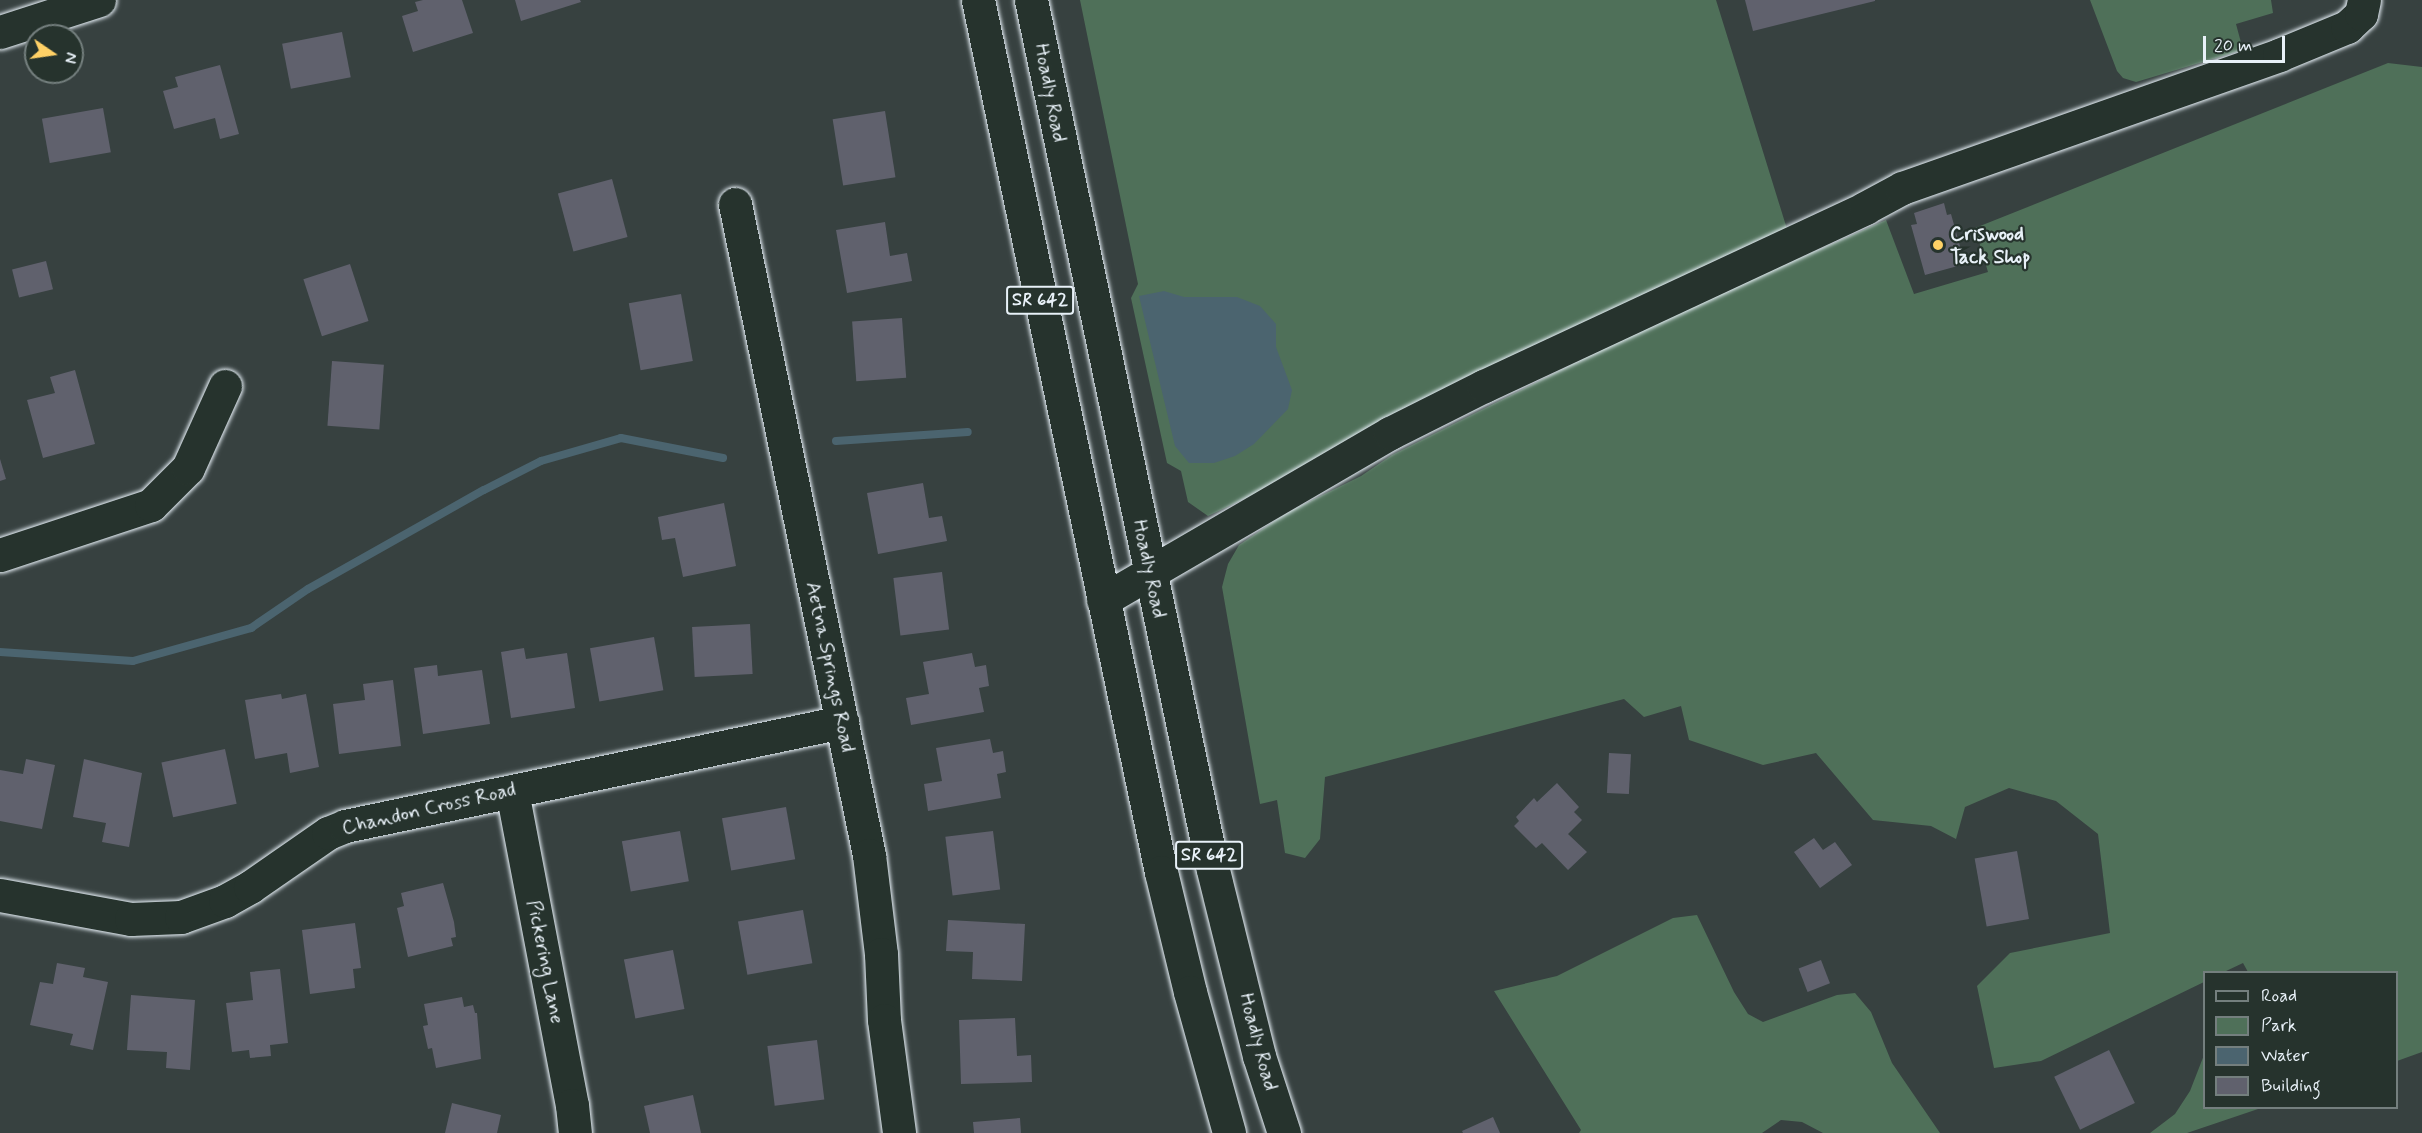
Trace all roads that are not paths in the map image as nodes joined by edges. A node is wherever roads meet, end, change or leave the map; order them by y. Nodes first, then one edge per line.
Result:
1 (99, 0) edge
2 (978, 0) edge
3 (1031, 0) edge
4 (2364, 0) edge
5 (0, 32) edge
6 (735, 204) dead end
7 (225, 386) dead end
8 (0, 555) edge
9 (1150, 573) junction
10 (1103, 600) junction
11 (842, 722) junction
12 (512, 791) junction
13 (0, 895) edge
14 (575, 1133) edge
15 (899, 1133) edge
16 (1229, 1133) edge
17 (1284, 1133) edge

1 - 5 street
2 - 10 street, SR 642
3 - 9 street, Hoadly Road / SR 642
4 - 9 street
6 - 11 street, Aetna Springs Road
7 - 8 street
9 - 10 street
9 - 17 street, Hoadly Road / SR 642
10 - 16 street, SR 642
11 - 12 street, Chandon Cross Road
11 - 15 street, Aetna Springs Road
12 - 13 street, Chandon Cross Road
12 - 14 street, Pickering Lane

